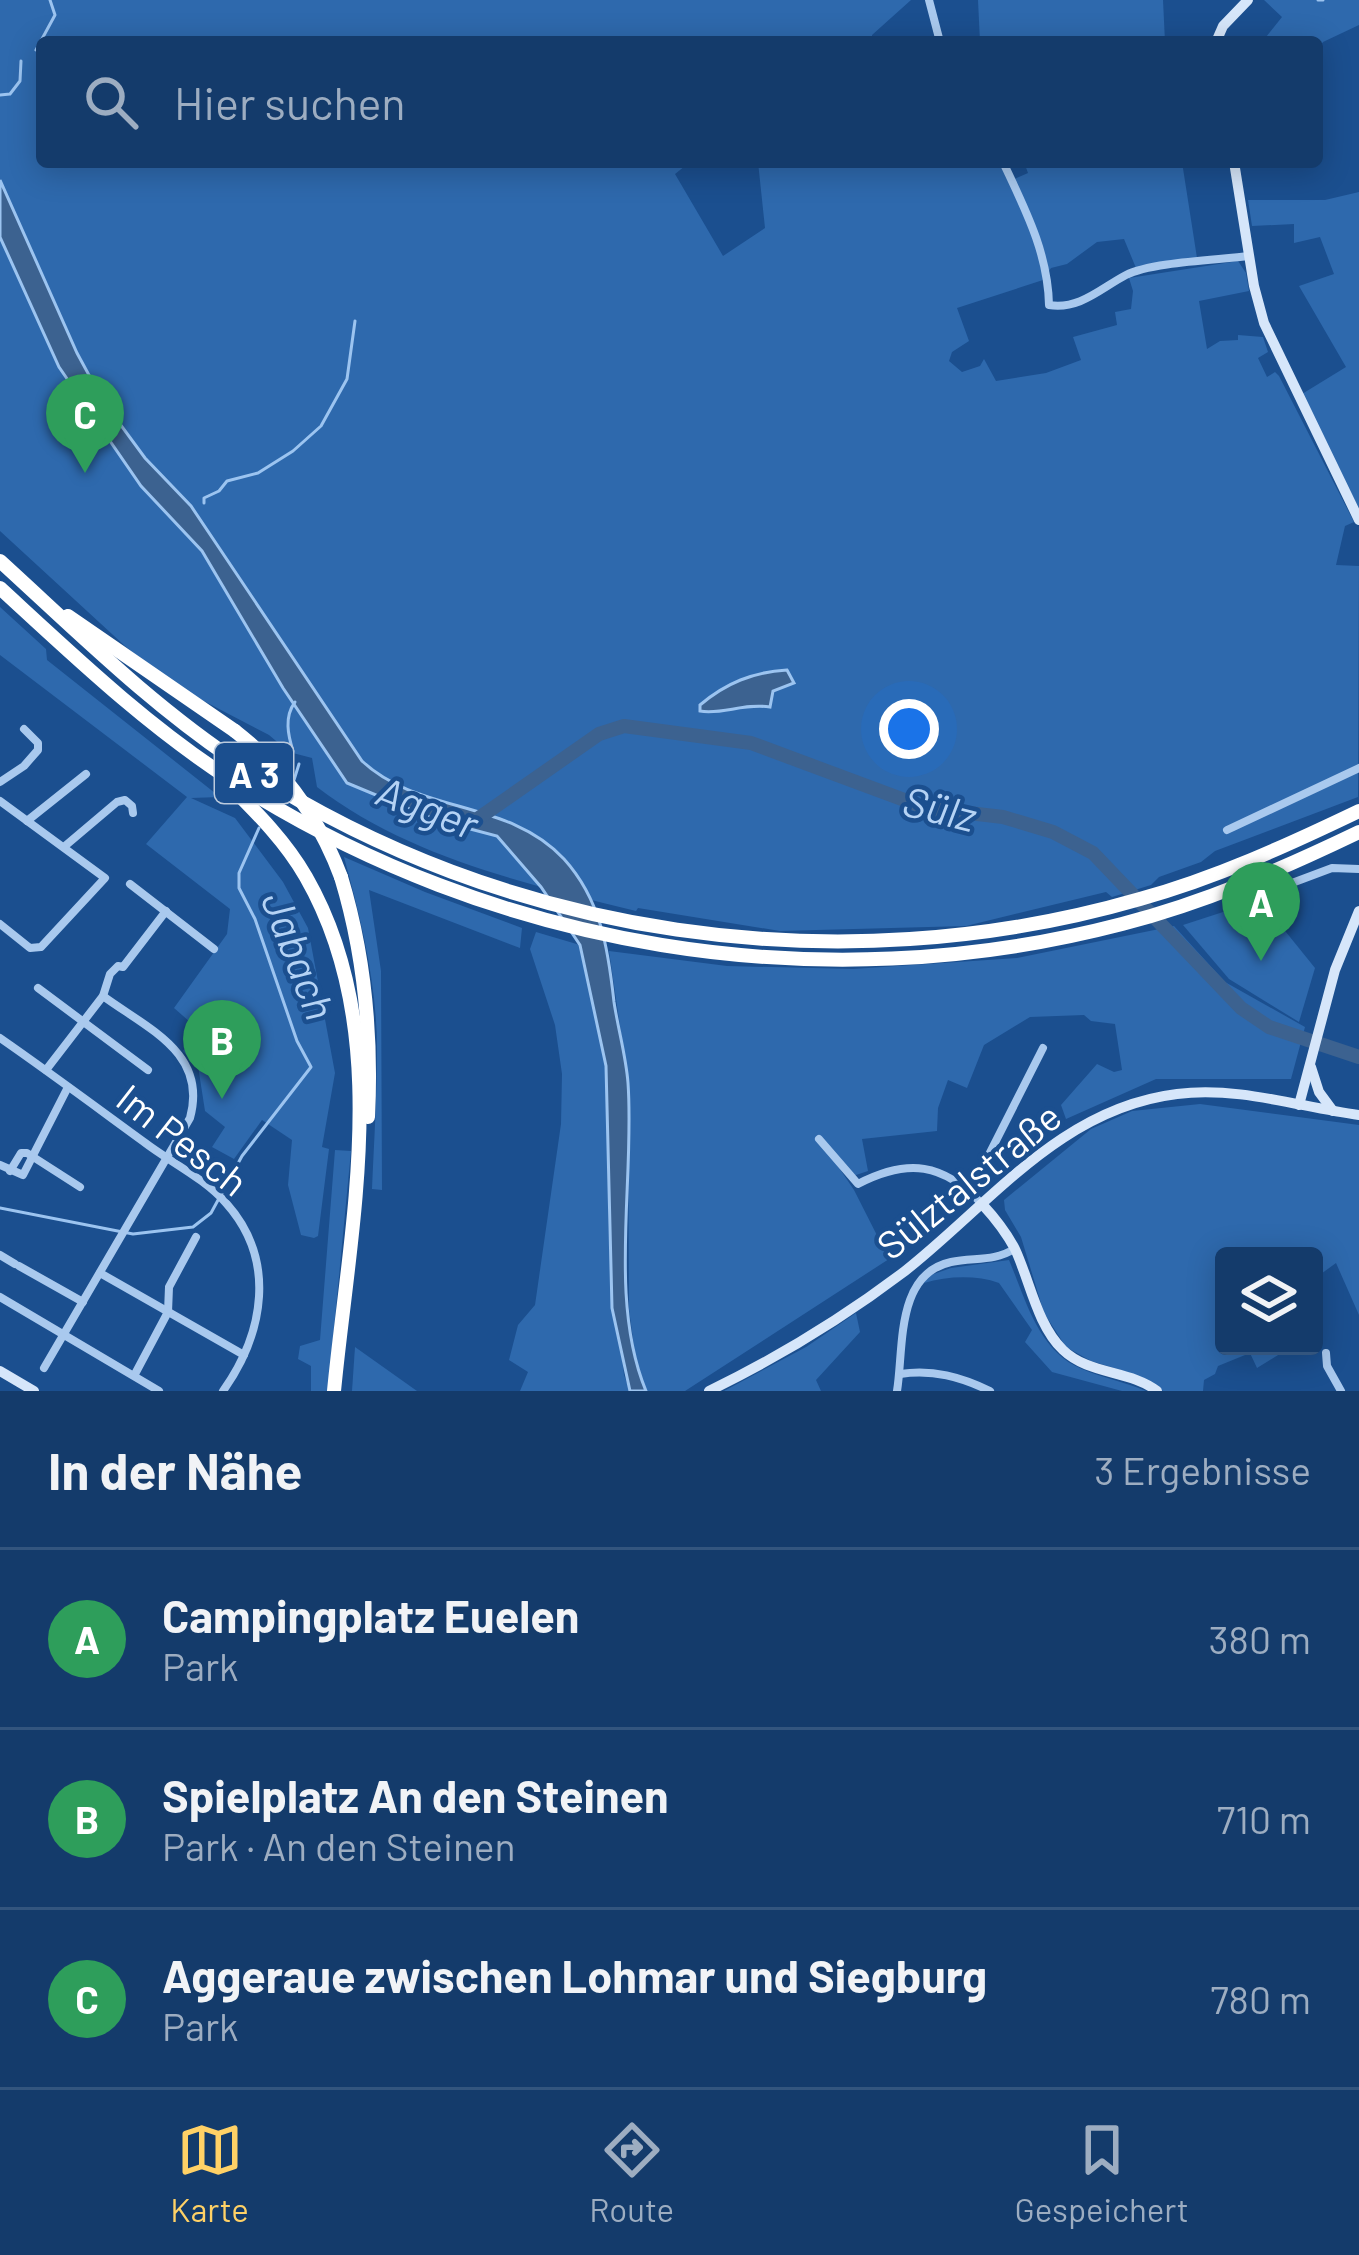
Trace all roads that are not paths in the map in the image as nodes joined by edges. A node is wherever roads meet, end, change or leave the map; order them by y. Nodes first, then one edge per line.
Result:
1 (929, 0) edge
2 (1248, 0) edge
3 (938, 36) edge
4 (1219, 36) edge
5 (1007, 168) edge
6 (1235, 168) edge
7 (1249, 256) junction
8 (1359, 520) edge
9 (0, 562) edge
10 (0, 588) edge
11 (34, 592) junction
12 (24, 729) dead end
13 (204, 762) junction
14 (1359, 768) edge
15 (86, 774) dead end
16 (0, 782) edge
17 (0, 800) edge
18 (1359, 811) edge
19 (133, 814) dead end
20 (27, 821) junction
21 (1227, 830) dead end
22 (1359, 832) edge
23 (64, 846) junction
24 (1359, 869) edge
25 (130, 884) dead end
26 (1284, 886) dead end
27 (1359, 910) edge
28 (166, 911) junction
29 (0, 924) edge
30 (214, 950) dead end
31 (38, 988) dead end
32 (103, 996) junction
33 (82, 1022) junction
34 (0, 1038) edge
35 (1043, 1048) dead end
36 (1311, 1059) junction
37 (46, 1070) junction
38 (148, 1070) dead end
39 (68, 1087) junction
40 (1299, 1105) junction
41 (1334, 1111) junction
42 (1359, 1114) edge
43 (363, 1138) junction
44 (819, 1139) dead end
45 (165, 1158) junction
46 (34, 1160) junction
47 (0, 1166) edge
48 (80, 1187) dead end
49 (971, 1190) junction
50 (982, 1204) junction
51 (196, 1237) dead end
52 (1014, 1249) junction
53 (0, 1255) edge
54 (100, 1273) junction
55 (0, 1297) edge
56 (82, 1303) junction
57 (168, 1312) junction
58 (63, 1334) junction
59 (1326, 1353) dead end
60 (244, 1355) junction
61 (44, 1368) dead end
62 (0, 1371) edge
63 (136, 1374) junction
64 (900, 1374) junction
65 (34, 1391) edge
66 (159, 1391) edge
67 (223, 1391) edge
68 (338, 1391) edge
69 (710, 1391) edge
70 (897, 1391) edge
71 (990, 1391) edge
72 (1157, 1391) edge
73 (1341, 1391) edge

1 - 3 street
2 - 4 main road
5 - 7 street
6 - 7 main road
7 - 8 main road
9 - 11 highway, A 3
10 - 13 highway, A 3
11 - 18 highway, A 3
11 - 43 highway, bridge
12 - 16 street
13 - 22 highway, A 3
13 - 43 highway
14 - 21 street
15 - 20 street
17 - 20 street
19 - 23 street
20 - 23 street
23 - 29 street
24 - 26 street
25 - 28 street
27 - 36 main road
28 - 30 street
28 - 32 street
31 - 33 street
32 - 33 street
32 - 45 street
33 - 37 street
33 - 38 street
34 - 37 street, Im Pesch
35 - 49 street
36 - 40 main road
36 - 41 main road
37 - 39 street, Im Pesch
39 - 45 street, Im Pesch
39 - 46 street
40 - 41 main road, Sülztalstraße
40 - 50 main road, Sülztalstraße
41 - 42 main road, Sülztalstraße
43 - 68 highway
44 - 49 street
45 - 54 street
45 - 60 street, Im Pesch
46 - 47 street
46 - 48 street
49 - 50 street
50 - 52 main road
50 - 69 main road, Sülztalstraße
51 - 57 street
52 - 64 street
52 - 72 main road
53 - 56 street
54 - 56 street
54 - 57 street
55 - 58 street
56 - 58 street
57 - 60 street
57 - 63 street
58 - 61 street
58 - 63 street
59 - 73 street
60 - 67 street, Im Pesch
62 - 65 main road
63 - 66 street
64 - 70 street
64 - 71 street

